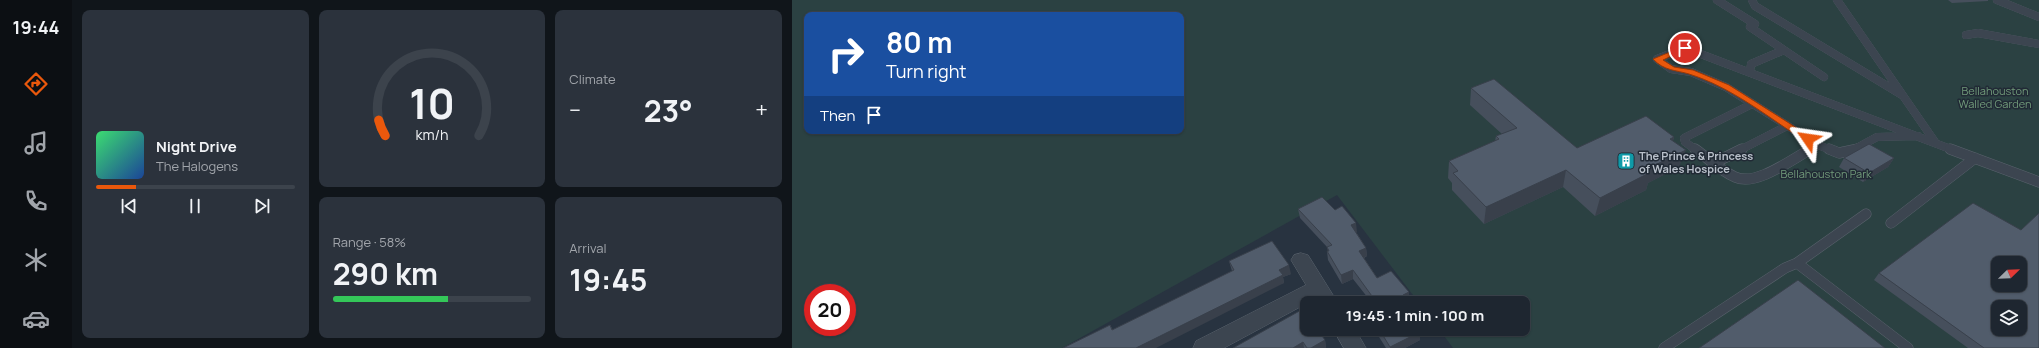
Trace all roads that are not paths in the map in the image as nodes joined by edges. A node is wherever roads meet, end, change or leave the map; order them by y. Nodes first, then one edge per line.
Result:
1 (1717, 0) edge
2 (1752, 0) edge
3 (1837, 0) edge
4 (1997, 0) edge
5 (2039, 17) edge
6 (1966, 35) dead end
7 (2039, 44) edge
8 (1784, 50) junction
9 (1750, 72) junction
10 (1824, 77) dead end
11 (1902, 94) junction
12 (1752, 104) junction
13 (1787, 126) junction
14 (1918, 136) junction
15 (1935, 142) junction
16 (1818, 145) junction
17 (1974, 158) junction
18 (1714, 163) junction
19 (2039, 182) edge
20 (1866, 214) dead end
21 (1891, 223) dead end
22 (1301, 260) dead end
23 (1797, 263) junction
24 (1323, 296) edge
25 (1300, 306) edge
26 (1348, 336) edge
27 (1204, 348) edge
28 (1355, 348) edge
29 (1664, 348) edge
30 (1908, 348) edge

1 - 8 lane
2 - 11 lane
3 - 11 lane
4 - 5 lane
6 - 7 lane
8 - 9 lane
8 - 10 lane
9 - 12 lane
9 - 14 lane
11 - 15 lane
12 - 13 lane
12 - 18 lane
13 - 16 lane
13 - 18 lane
14 - 15 lane
14 - 16 lane
15 - 17 lane
16 - 18 lane
17 - 19 lane
17 - 21 lane
20 - 23 lane
22 - 24 street
23 - 29 lane
23 - 30 lane
25 - 27 street
26 - 28 street

